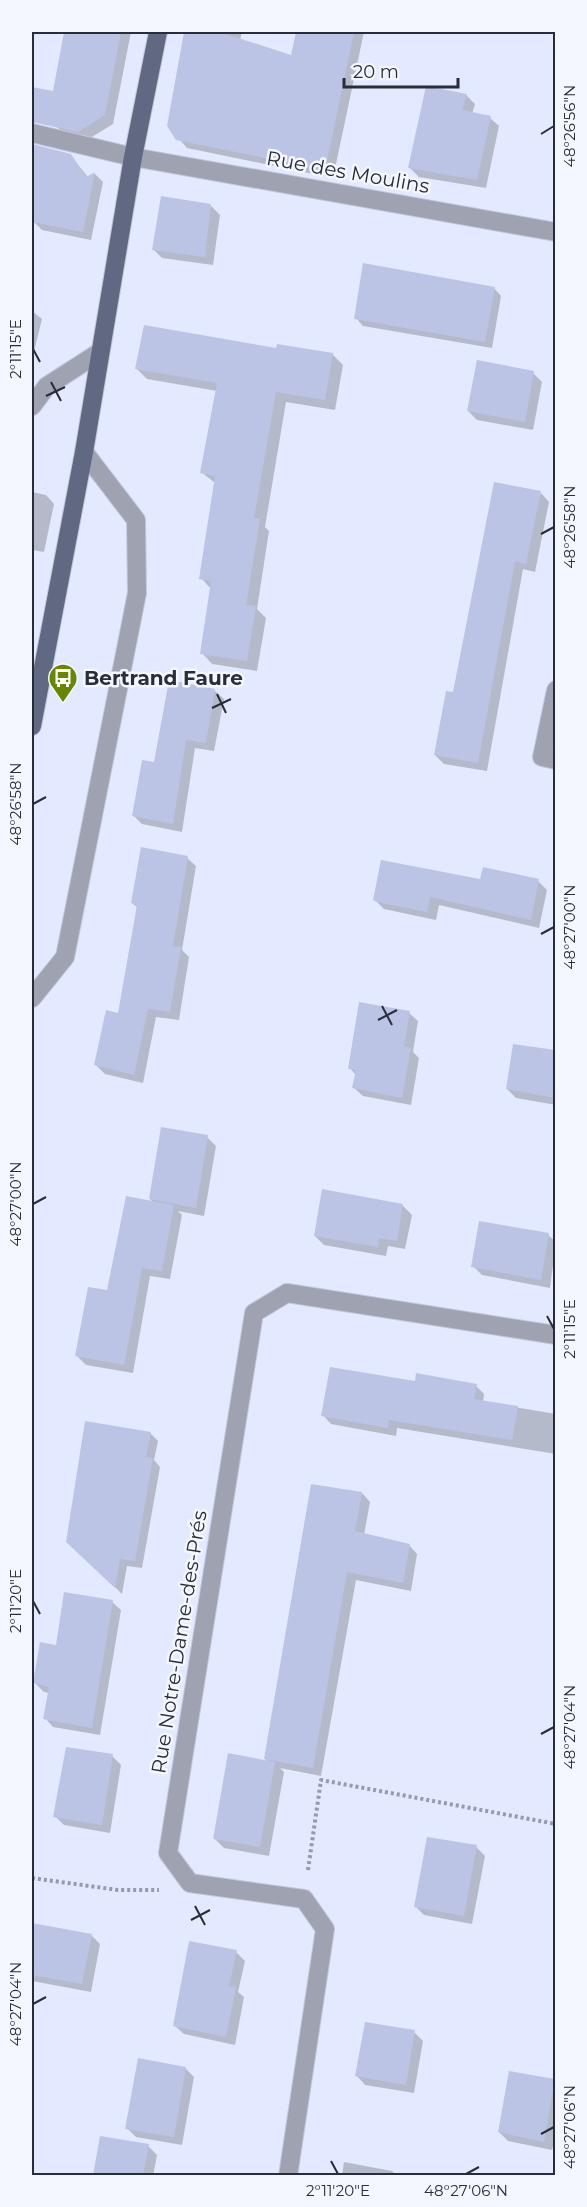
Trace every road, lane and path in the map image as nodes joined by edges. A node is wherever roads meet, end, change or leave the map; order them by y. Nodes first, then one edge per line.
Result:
1 (158, 32) edge
2 (32, 133) edge
3 (133, 158) junction
4 (555, 232) edge
5 (100, 352) junction
6 (32, 406) edge
7 (84, 452) junction
8 (555, 690) edge
9 (32, 726) edge
10 (555, 760) edge
11 (32, 998) edge
12 (555, 1335) edge
13 (555, 1824) edge
14 (32, 1878) edge
15 (190, 1883) junction
16 (304, 1899) junction
17 (288, 2175) edge

1 - 3 main road
2 - 3 street, Rue des Moulins
3 - 4 street, Rue des Moulins
3 - 5 main road
5 - 6 street
5 - 7 main road
7 - 9 main road
7 - 11 street
8 - 10 street
12 - 15 street, Rue Notre-Dame-des-Prés
13 - 16 path
14 - 15 path
15 - 16 street
16 - 17 street

